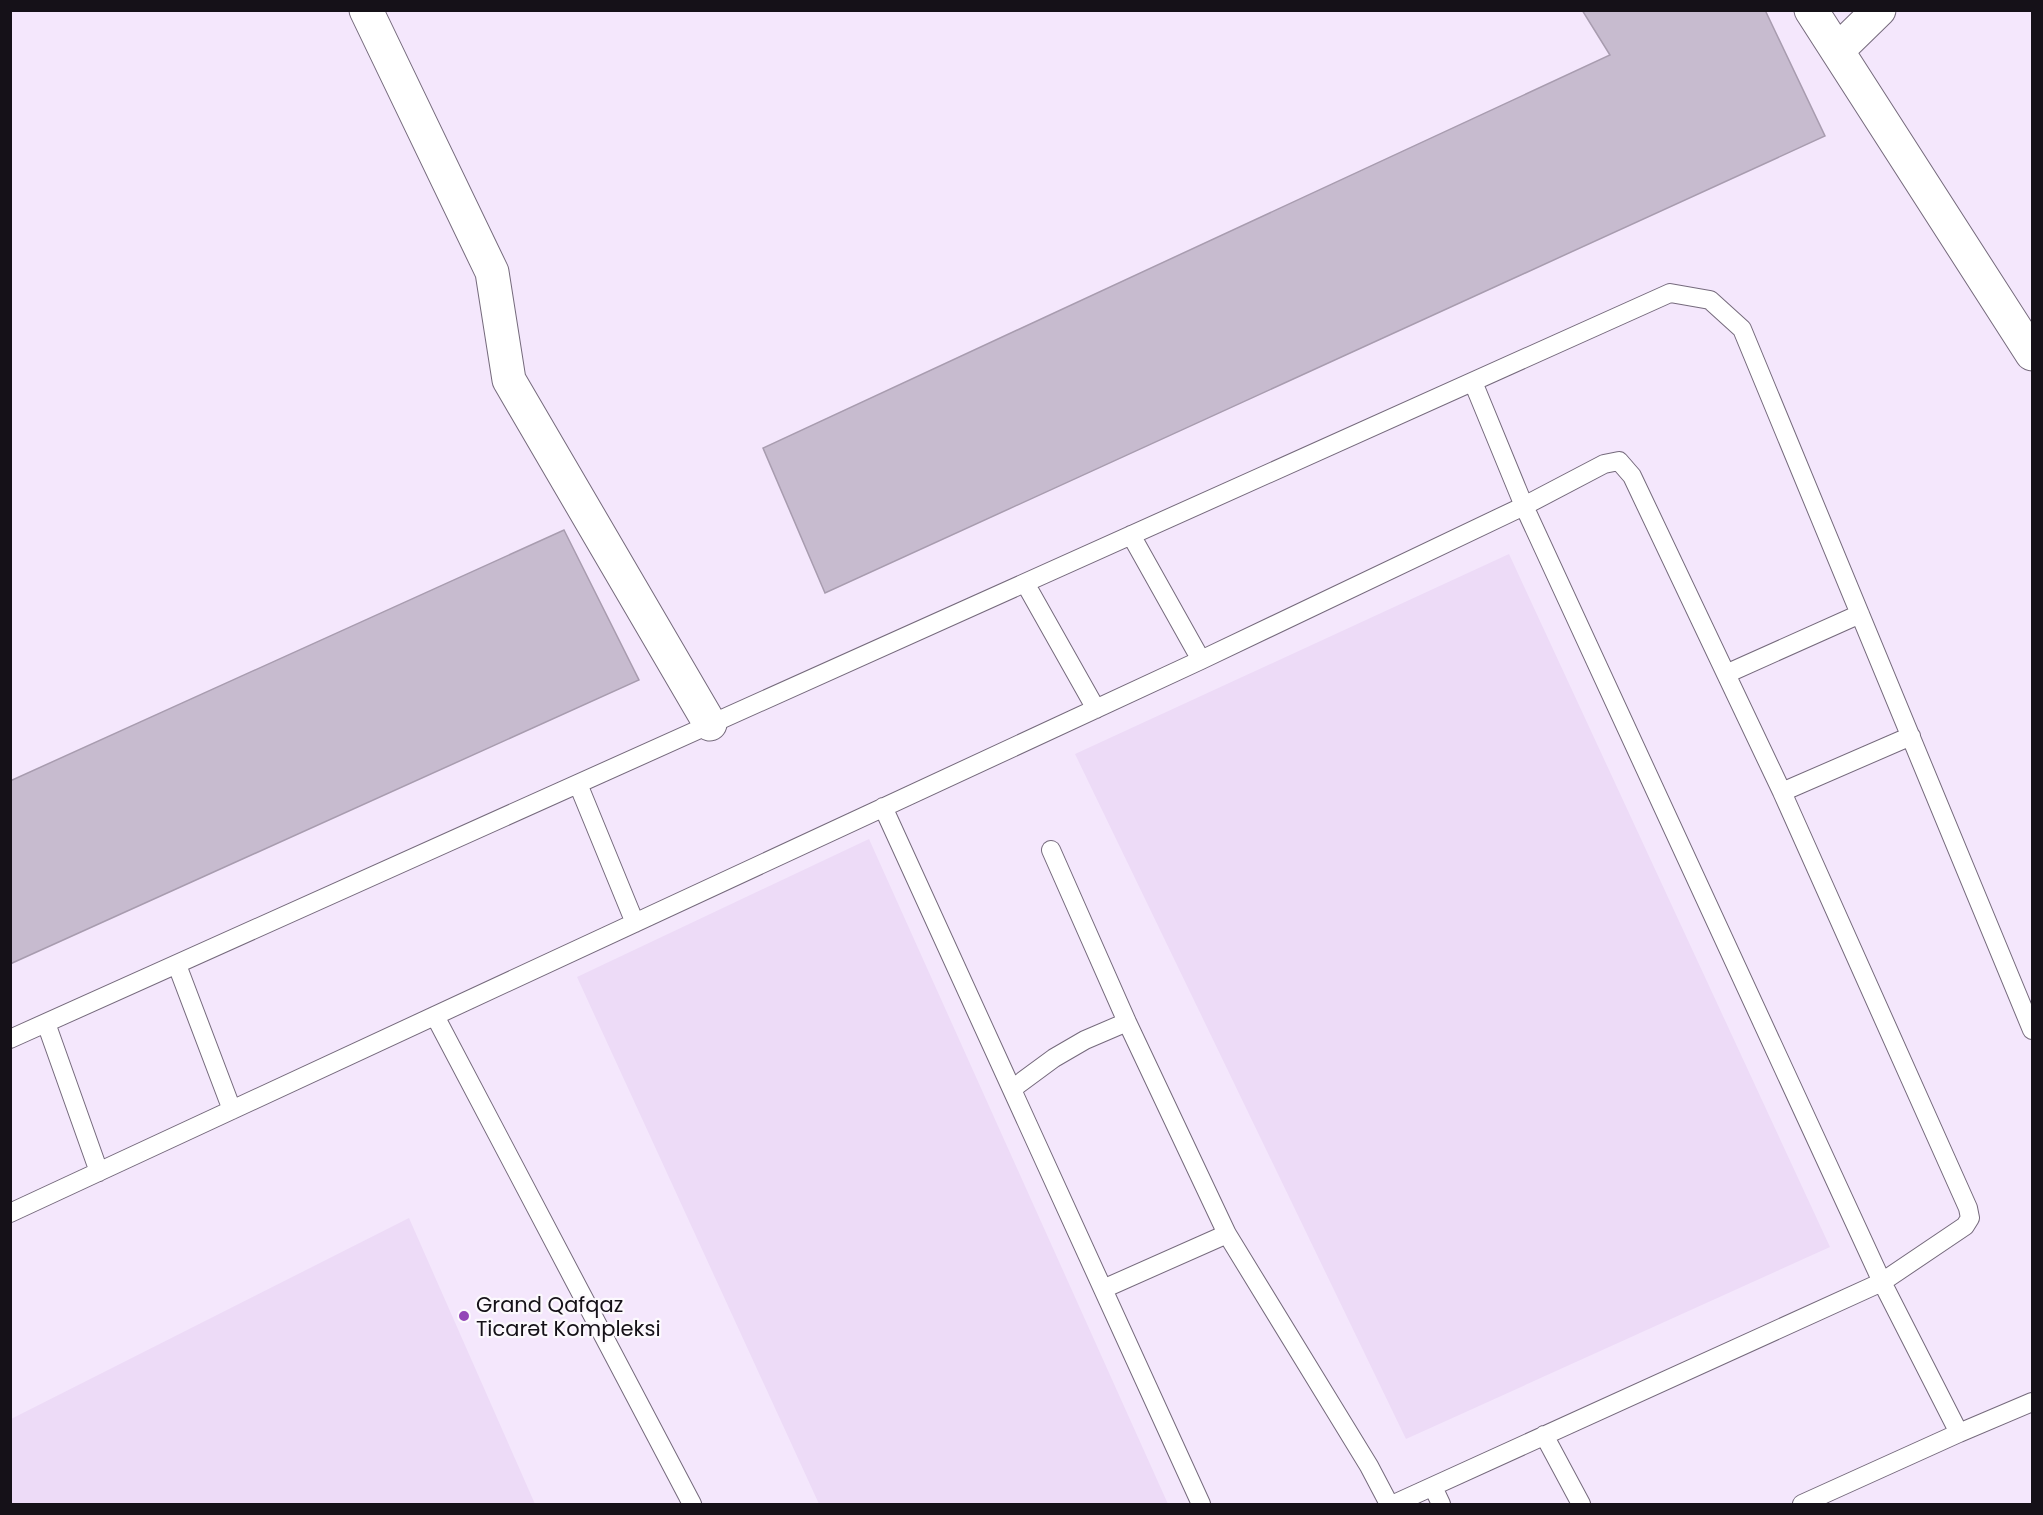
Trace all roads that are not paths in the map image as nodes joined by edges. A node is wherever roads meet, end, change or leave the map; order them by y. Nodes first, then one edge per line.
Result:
1 (366, 10) edge
2 (1811, 10) edge
3 (1879, 10) edge
4 (1838, 50) junction
5 (2032, 354) edge
6 (1473, 382) junction
7 (1524, 506) junction
8 (1131, 536) junction
9 (1025, 583) junction
10 (1860, 614) junction
11 (1201, 660) junction
12 (1726, 674) junction
13 (1096, 709) junction
14 (710, 724) junction
15 (1911, 736) junction
16 (578, 784) junction
17 (1782, 792) junction
18 (884, 807) junction
19 (1051, 850) dead end
20 (635, 923) junction
21 (177, 965) junction
22 (435, 1016) junction
23 (1127, 1022) junction
24 (46, 1023) junction
25 (2032, 1030) edge
26 (10, 1039) edge
27 (1012, 1089) junction
28 (232, 1110) junction
29 (99, 1172) junction
30 (10, 1213) edge
31 (1227, 1234) junction
32 (1882, 1282) junction
33 (1103, 1289) junction
34 (2032, 1402) edge
35 (1959, 1432) junction
36 (1545, 1435) junction
37 (1433, 1487) junction
38 (692, 1504) edge
39 (1201, 1504) edge
40 (1389, 1504) edge
41 (1394, 1504) edge
42 (1441, 1504) edge
43 (1581, 1504) edge
44 (1802, 1504) edge

1 - 14 street
2 - 4 street
3 - 4 street
4 - 5 street
6 - 7 lane
6 - 8 lane
6 - 10 lane
7 - 11 lane
7 - 12 lane
7 - 32 lane
8 - 9 lane
8 - 11 lane
9 - 13 lane
9 - 14 lane
10 - 12 lane
10 - 15 lane
11 - 13 lane
12 - 17 lane
13 - 18 lane
14 - 16 lane
15 - 17 lane
15 - 25 lane
16 - 20 lane
16 - 21 lane
17 - 32 lane
18 - 20 lane
18 - 27 lane
19 - 23 lane
20 - 22 lane
21 - 24 lane
21 - 28 lane
22 - 28 lane
22 - 38 lane
23 - 27 lane
23 - 31 lane
24 - 26 lane
24 - 29 lane
27 - 33 lane
28 - 29 lane
29 - 30 lane
31 - 33 lane
31 - 40 lane
32 - 35 lane
32 - 36 lane
33 - 39 lane
34 - 35 lane
35 - 44 lane
36 - 37 lane
36 - 43 lane
37 - 41 lane
37 - 42 lane

